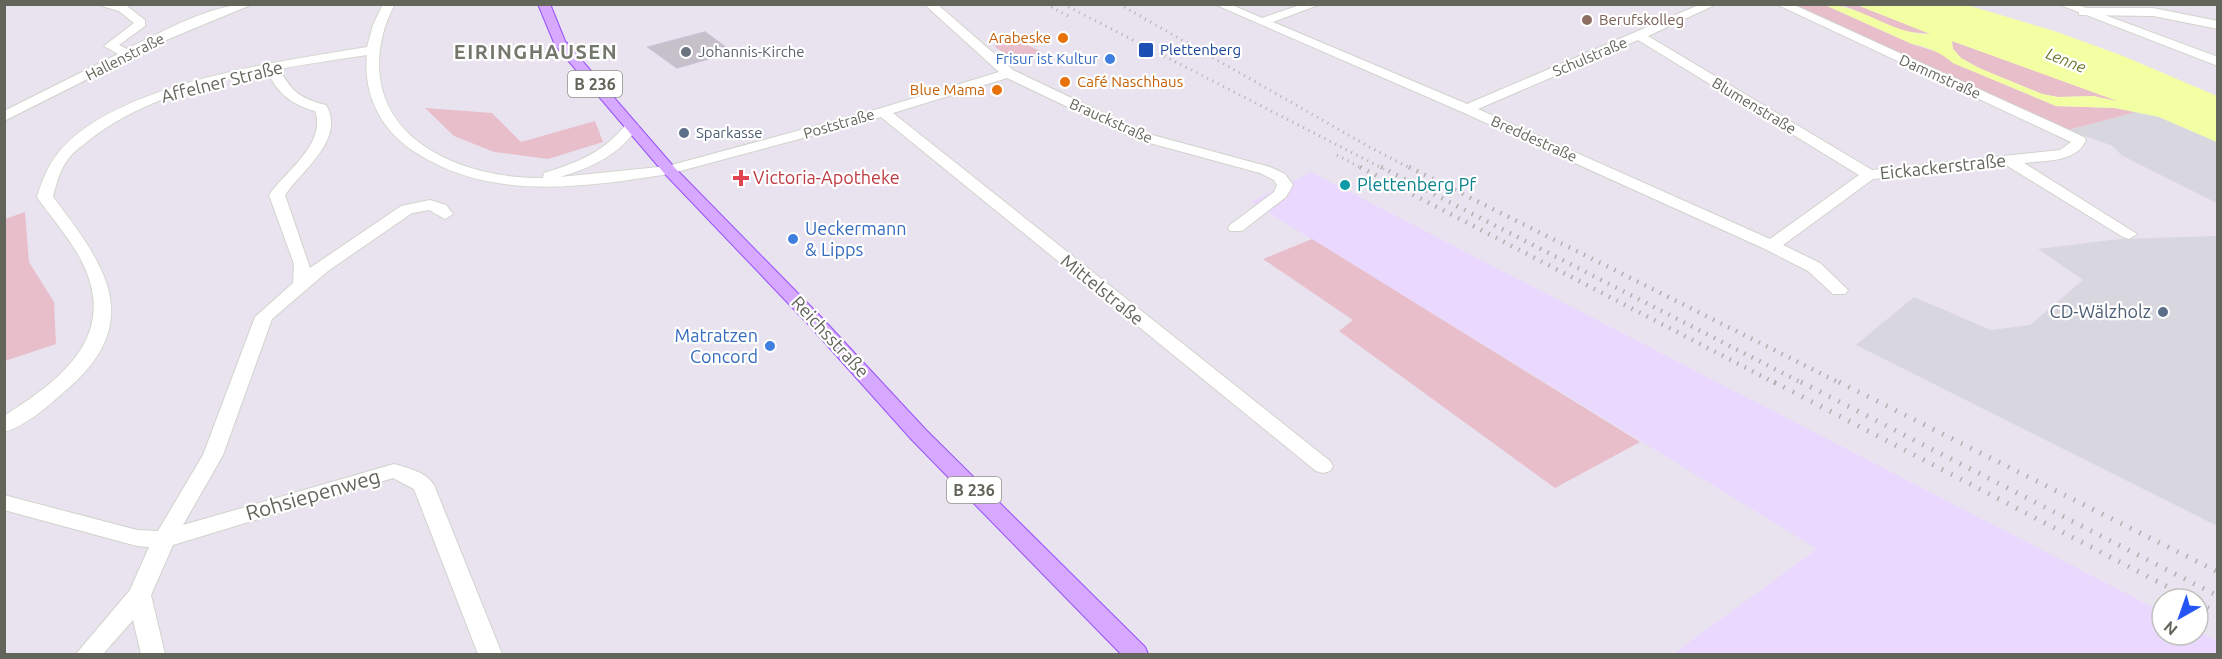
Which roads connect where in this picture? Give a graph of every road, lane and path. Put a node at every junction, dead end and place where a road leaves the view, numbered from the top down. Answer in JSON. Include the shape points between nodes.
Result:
{"nodes":[{"id":1,"x":100,"y":4,"type":"edge"},
{"id":2,"x":248,"y":4,"type":"edge"},
{"id":3,"x":389,"y":4,"type":"edge"},
{"id":4,"x":544,"y":4,"type":"edge"},
{"id":5,"x":929,"y":4,"type":"edge"},
{"id":6,"x":1219,"y":4,"type":"edge"},
{"id":7,"x":1316,"y":4,"type":"edge"},
{"id":8,"x":1712,"y":4,"type":"edge"},
{"id":9,"x":1781,"y":4,"type":"edge"},
{"id":10,"x":2062,"y":4,"type":"edge"},
{"id":11,"x":2083,"y":12,"type":"junction"},
{"id":12,"x":1262,"y":22,"type":"junction"},
{"id":13,"x":2217,"y":25,"type":"edge"},
{"id":14,"x":1639,"y":36,"type":"junction"},
{"id":15,"x":373,"y":50,"type":"junction"},
{"id":16,"x":127,"y":53,"type":"junction"},
{"id":17,"x":2217,"y":62,"type":"edge"},
{"id":18,"x":272,"y":68,"type":"junction"},
{"id":19,"x":1008,"y":73,"type":"junction"},
{"id":20,"x":1467,"y":109,"type":"junction"},
{"id":21,"x":883,"y":112,"type":"junction"},
{"id":22,"x":4,"y":117,"type":"edge"},
{"id":23,"x":632,"y":126,"type":"junction"},
{"id":24,"x":2064,"y":154,"type":"joint"},
{"id":25,"x":2009,"y":160,"type":"junction"},
{"id":26,"x":669,"y":170,"type":"junction"},
{"id":27,"x":1869,"y":175,"type":"junction"},
{"id":28,"x":533,"y":181,"type":"junction"},
{"id":29,"x":445,"y":214,"type":"dead end"},
{"id":30,"x":1236,"y":228,"type":"dead end"},
{"id":31,"x":2129,"y":234,"type":"dead end"},
{"id":32,"x":1771,"y":246,"type":"junction"},
{"id":33,"x":301,"y":284,"type":"junction"},
{"id":34,"x":1839,"y":290,"type":"dead end"},
{"id":35,"x":4,"y":426,"type":"edge"},
{"id":36,"x":1323,"y":466,"type":"dead end"},
{"id":37,"x":4,"y":502,"type":"edge"},
{"id":38,"x":164,"y":539,"type":"junction"},
{"id":39,"x":140,"y":595,"type":"junction"},
{"id":40,"x":88,"y":654,"type":"edge"},
{"id":41,"x":153,"y":654,"type":"edge"},
{"id":42,"x":490,"y":654,"type":"edge"},
{"id":43,"x":1136,"y":654,"type":"edge"}],
"edges":[{"from":1,"to":16,"type":"street","via":[[123,8],[141,23],[110,46]]},
{"from":2,"to":16,"type":"street","name":"Hallenstraße","via":[[210,16]]},
{"from":3,"to":15,"type":"street","name":"Poststraße"},
{"from":4,"to":23,"type":"main road","name":"Reichsstraße","number":"B 236","via":[[559,42]]},
{"from":5,"to":19,"type":"street","name":"Brauckstraße"},
{"from":6,"to":12,"type":"street","name":"Breddestraße"},
{"from":7,"to":12,"type":"street"},
{"from":8,"to":14,"type":"street","name":"Schulstraße"},
{"from":9,"to":24,"type":"street","name":"Dammstraße","via":[[2079,140],[2076,147]]},
{"from":10,"to":11,"type":"street"},
{"from":11,"to":13,"type":"street","via":[[2153,12]]},
{"from":11,"to":17,"type":"street"},
{"from":12,"to":20,"type":"street","name":"Breddestraße"},
{"from":14,"to":20,"type":"street","name":"Schulstraße"},
{"from":14,"to":27,"type":"street","name":"Blumenstraße"},
{"from":15,"to":18,"type":"street","name":"Affelner Straße"},
{"from":15,"to":28,"type":"street","name":"Poststraße","via":[[371,73],[381,109],[393,129],[447,166],[472,174]]},
{"from":16,"to":22,"type":"street","name":"Hallenstraße"},
{"from":18,"to":33,"type":"street","via":[[279,85],[300,103],[321,108],[325,114],[326,132],[277,195],[302,264]]},
{"from":18,"to":35,"type":"street","name":"Affelner Straße","via":[[154,99],[113,117],[68,150],[51,177],[45,197],[95,270],[105,310],[96,346],[79,369],[47,399]]},
{"from":19,"to":21,"type":"street","name":"Poststraße"},
{"from":19,"to":30,"type":"street","name":"Brauckstraße","via":[[1140,136],[1280,177],[1285,185],[1281,194]]},
{"from":20,"to":32,"type":"street","name":"Breddestraße"},
{"from":21,"to":26,"type":"street","name":"Poststraße"},
{"from":21,"to":36,"type":"street","name":"Mittelstraße"},
{"from":23,"to":26,"type":"main road","name":"Reichsstraße","number":"B 236"},
{"from":23,"to":28,"type":"street","via":[[622,140],[600,157]]},
{"from":24,"to":25,"type":"street","name":"Eickackerstraße"},
{"from":25,"to":27,"type":"street","name":"Eickackerstraße"},
{"from":25,"to":31,"type":"street"},
{"from":26,"to":28,"type":"street","name":"Poststraße","via":[[576,182]]},
{"from":26,"to":43,"type":"main road","name":"Reichsstraße","number":"B 236","via":[[919,435]]},
{"from":27,"to":32,"type":"street","name":"Eickackerstraße"},
{"from":29,"to":33,"type":"street","via":[[430,205],[407,208]]},
{"from":32,"to":34,"type":"street","name":"Breddestraße","via":[[1814,267]]},
{"from":33,"to":38,"type":"street","via":[[264,317],[213,455]]},
{"from":37,"to":38,"type":"street","via":[[137,538]]},
{"from":38,"to":39,"type":"street"},
{"from":38,"to":42,"type":"street","name":"Rohsiepenweg","via":[[394,471],[423,485]]},
{"from":39,"to":40,"type":"street"},
{"from":39,"to":41,"type":"street"}]}
